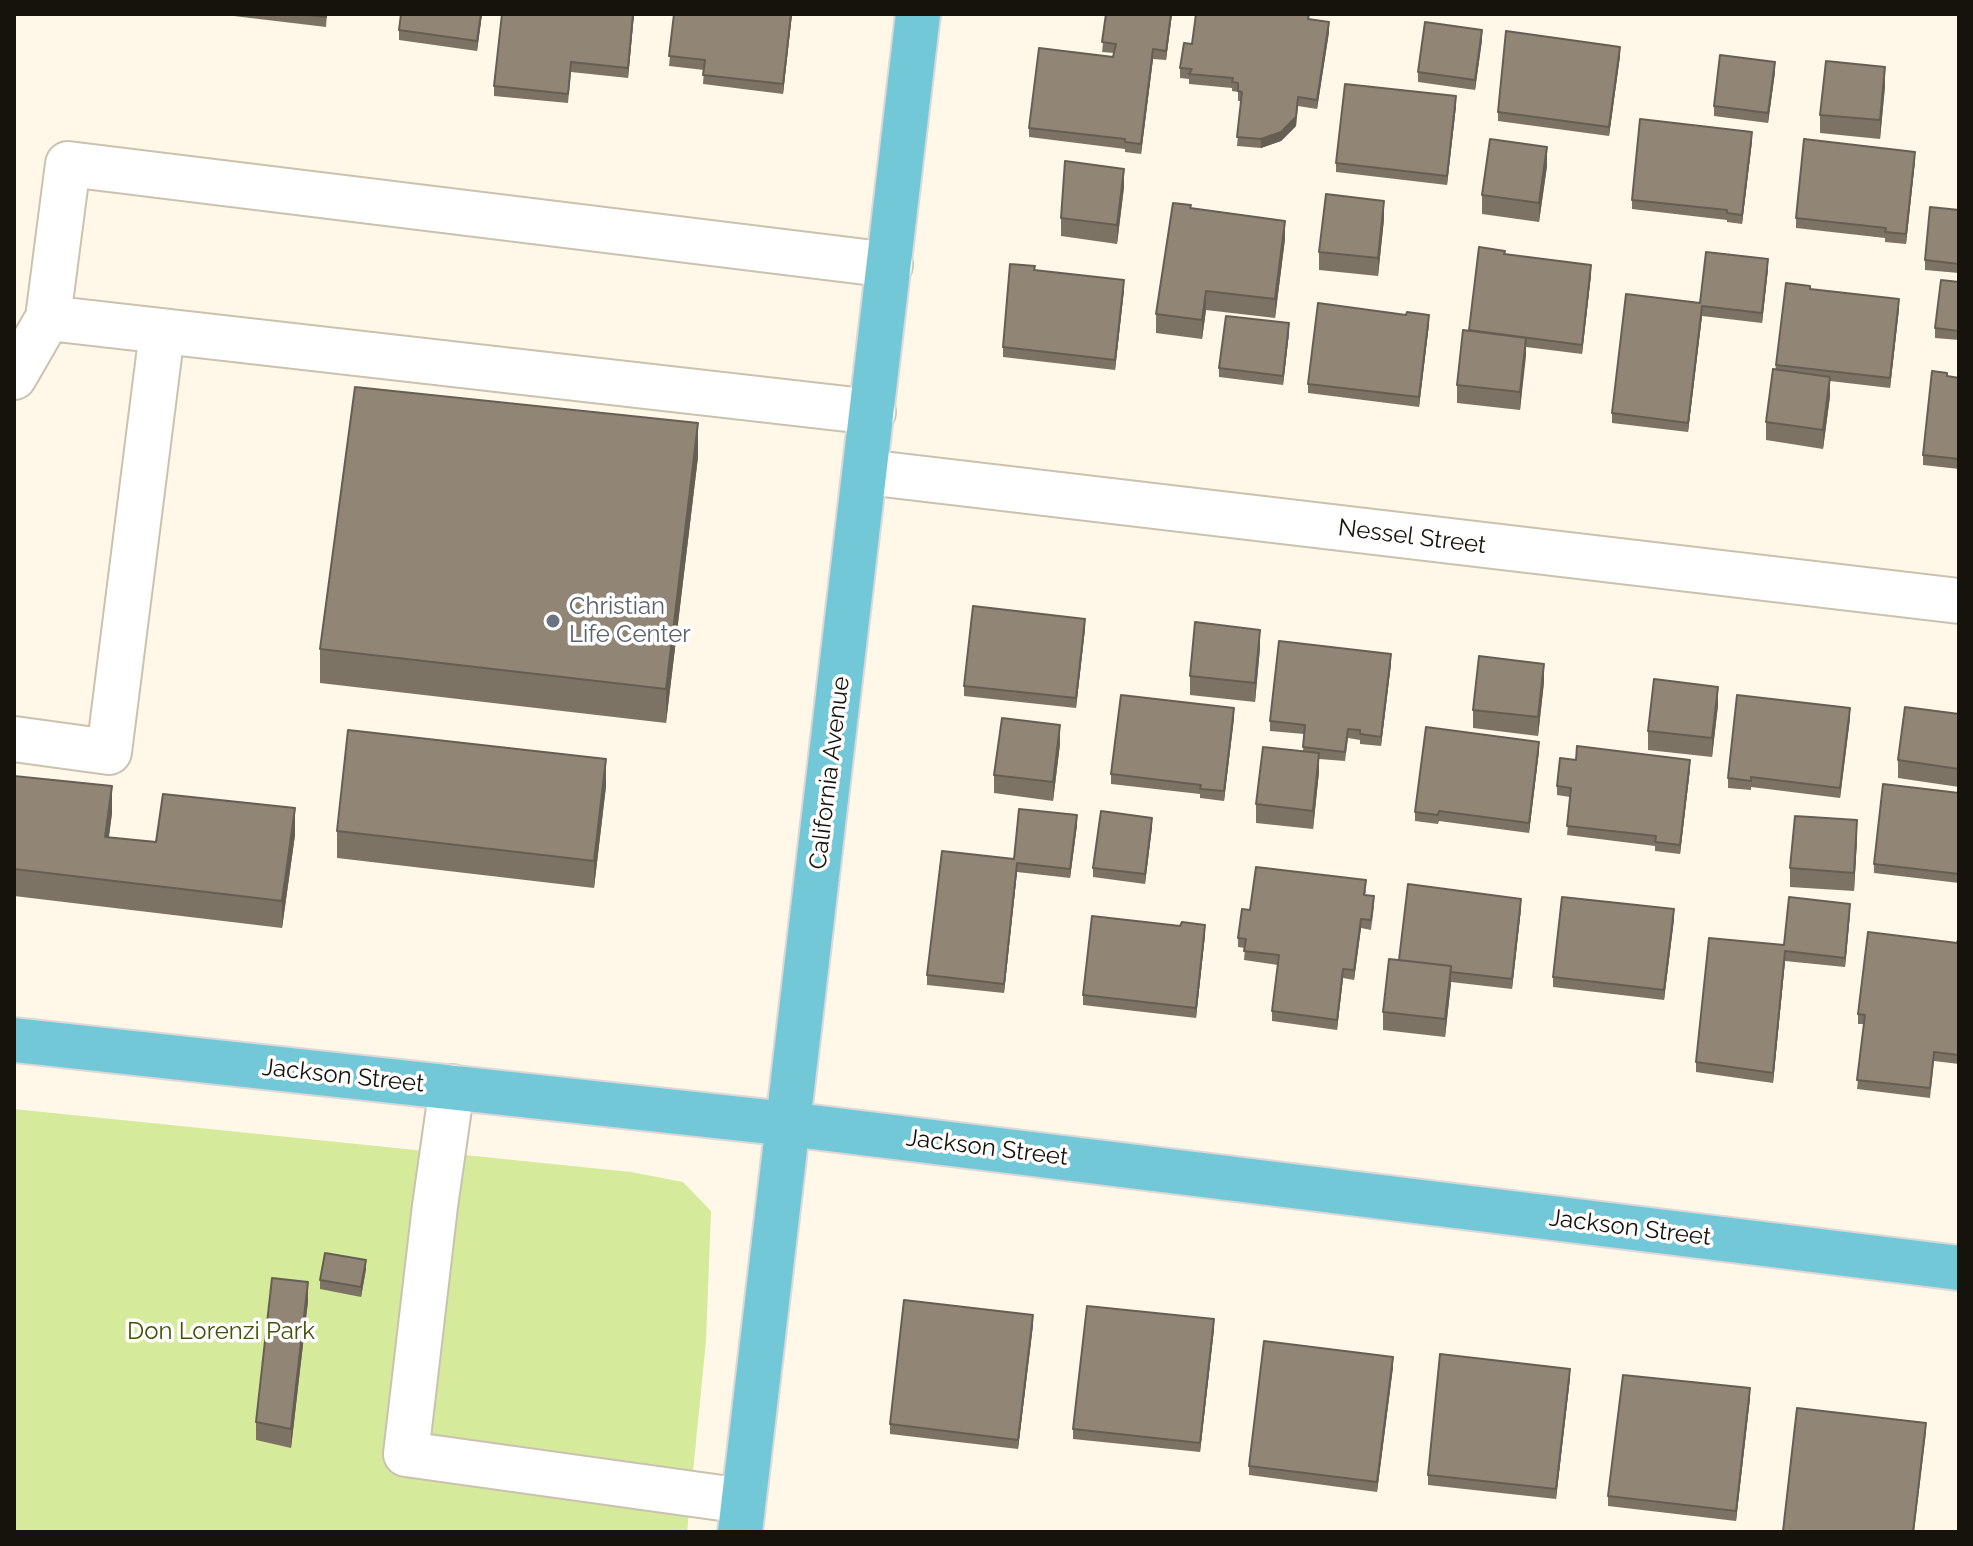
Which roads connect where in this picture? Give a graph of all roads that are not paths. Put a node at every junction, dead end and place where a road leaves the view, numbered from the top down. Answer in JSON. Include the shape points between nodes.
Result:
{"nodes":[{"id":1,"x":918,"y":14,"type":"edge"},
{"id":2,"x":890,"y":265,"type":"junction"},
{"id":3,"x":48,"y":318,"type":"junction"},
{"id":4,"x":162,"y":332,"type":"junction"},
{"id":5,"x":14,"y":377,"type":"edge"},
{"id":6,"x":873,"y":412,"type":"junction"},
{"id":7,"x":866,"y":472,"type":"junction"},
{"id":8,"x":1959,"y":601,"type":"edge"},
{"id":9,"x":14,"y":739,"type":"edge"},
{"id":10,"x":14,"y":1040,"type":"edge"},
{"id":11,"x":452,"y":1087,"type":"junction"},
{"id":12,"x":788,"y":1124,"type":"junction"},
{"id":13,"x":1959,"y":1268,"type":"edge"},
{"id":14,"x":741,"y":1517,"type":"edge"}],
"edges":[{"from":1,"to":2,"type":"main road","name":"California Avenue"},
{"from":2,"to":3,"type":"street","via":[[68,164]]},
{"from":2,"to":6,"type":"main road","name":"California Avenue"},
{"from":3,"to":4,"type":"street"},
{"from":3,"to":5,"type":"street"},
{"from":4,"to":6,"type":"street"},
{"from":4,"to":9,"type":"street","via":[[109,752]]},
{"from":6,"to":7,"type":"main road","name":"California Avenue"},
{"from":7,"to":8,"type":"street","name":"Nessel Street"},
{"from":7,"to":12,"type":"main road","name":"California Avenue"},
{"from":10,"to":11,"type":"main road","name":"Jackson Street"},
{"from":11,"to":12,"type":"main road","name":"Jackson Street"},
{"from":11,"to":14,"type":"street","via":[[406,1454]]},
{"from":12,"to":13,"type":"main road","name":"Jackson Street"},
{"from":12,"to":14,"type":"main road","name":"California Avenue"}]}
